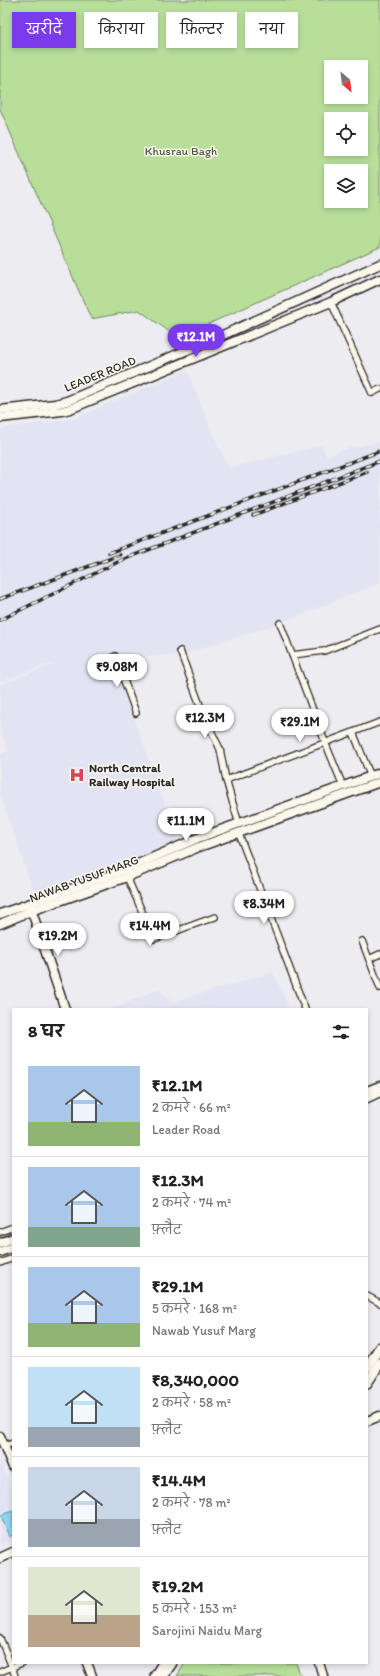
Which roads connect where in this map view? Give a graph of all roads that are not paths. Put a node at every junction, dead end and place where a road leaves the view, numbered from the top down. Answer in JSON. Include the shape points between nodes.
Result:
{"nodes":[{"id":1,"x":380,"y":264,"type":"edge"},
{"id":2,"x":380,"y":279,"type":"edge"},
{"id":3,"x":331,"y":302,"type":"junction"},
{"id":4,"x":380,"y":390,"type":"edge"},
{"id":5,"x":78,"y":396,"type":"junction"},
{"id":6,"x":81,"y":404,"type":"junction"},
{"id":7,"x":0,"y":410,"type":"edge"},
{"id":8,"x":0,"y":418,"type":"edge"},
{"id":9,"x":280,"y":623,"type":"dead end"},
{"id":10,"x":380,"y":629,"type":"edge"},
{"id":11,"x":180,"y":651,"type":"dead end"},
{"id":12,"x":292,"y":655,"type":"junction"},
{"id":13,"x":114,"y":656,"type":"dead end"},
{"id":14,"x":136,"y":713,"type":"dead end"},
{"id":15,"x":380,"y":722,"type":"edge"},
{"id":16,"x":353,"y":732,"type":"junction"},
{"id":17,"x":325,"y":742,"type":"junction"},
{"id":18,"x":380,"y":773,"type":"edge"},
{"id":19,"x":371,"y":777,"type":"junction"},
{"id":20,"x":226,"y":780,"type":"junction"},
{"id":21,"x":380,"y":782,"type":"edge"},
{"id":22,"x":343,"y":786,"type":"junction"},
{"id":23,"x":239,"y":824,"type":"junction"},
{"id":24,"x":239,"y":834,"type":"junction"},
{"id":25,"x":128,"y":877,"type":"junction"},
{"id":26,"x":30,"y":907,"type":"junction"},
{"id":27,"x":0,"y":914,"type":"edge"},
{"id":28,"x":215,"y":917,"type":"dead end"},
{"id":29,"x":0,"y":924,"type":"edge"},
{"id":30,"x":362,"y":941,"type":"dead end"},
{"id":31,"x":380,"y":954,"type":"edge"},
{"id":32,"x":369,"y":959,"type":"junction"},
{"id":33,"x":380,"y":987,"type":"edge"},
{"id":34,"x":65,"y":1008,"type":"edge"},
{"id":35,"x":305,"y":1008,"type":"edge"},
{"id":36,"x":368,"y":1091,"type":"edge"},
{"id":37,"x":379,"y":1092,"type":"edge"},
{"id":38,"x":368,"y":1098,"type":"edge"},
{"id":39,"x":12,"y":1227,"type":"edge"},
{"id":40,"x":0,"y":1232,"type":"edge"},
{"id":41,"x":12,"y":1238,"type":"edge"},
{"id":42,"x":0,"y":1243,"type":"edge"},
{"id":43,"x":12,"y":1247,"type":"edge"},
{"id":44,"x":0,"y":1252,"type":"edge"},
{"id":45,"x":12,"y":1258,"type":"edge"},
{"id":46,"x":0,"y":1263,"type":"edge"},
{"id":47,"x":368,"y":1297,"type":"edge"},
{"id":48,"x":380,"y":1303,"type":"edge"},
{"id":49,"x":380,"y":1347,"type":"edge"},
{"id":50,"x":380,"y":1363,"type":"edge"},
{"id":51,"x":368,"y":1365,"type":"edge"},
{"id":52,"x":368,"y":1381,"type":"edge"},
{"id":53,"x":380,"y":1416,"type":"edge"},
{"id":54,"x":368,"y":1421,"type":"edge"},
{"id":55,"x":0,"y":1436,"type":"edge"},
{"id":56,"x":12,"y":1443,"type":"edge"},
{"id":57,"x":4,"y":1446,"type":"junction"},
{"id":58,"x":12,"y":1465,"type":"edge"},
{"id":59,"x":12,"y":1552,"type":"edge"},
{"id":60,"x":0,"y":1558,"type":"edge"},
{"id":61,"x":0,"y":1638,"type":"edge"},
{"id":62,"x":20,"y":1664,"type":"edge"},
{"id":63,"x":87,"y":1664,"type":"edge"},
{"id":64,"x":162,"y":1664,"type":"edge"},
{"id":65,"x":171,"y":1664,"type":"edge"},
{"id":66,"x":319,"y":1664,"type":"edge"},
{"id":67,"x":12,"y":1667,"type":"junction"},
{"id":68,"x":0,"y":1672,"type":"edge"},
{"id":69,"x":16,"y":1676,"type":"edge"},
{"id":70,"x":92,"y":1676,"type":"edge"},
{"id":71,"x":155,"y":1676,"type":"edge"},
{"id":72,"x":163,"y":1676,"type":"edge"},
{"id":73,"x":323,"y":1676,"type":"edge"}],
"edges":[{"from":1,"to":5,"type":"main road","name":"LEADER ROAD","via":[[120,380]]},
{"from":2,"to":3,"type":"main road","name":"LEADER ROAD"},
{"from":3,"to":4,"type":"street","via":[[372,393]]},
{"from":3,"to":6,"type":"main road","name":"LEADER ROAD"},
{"from":5,"to":6,"type":"street"},
{"from":5,"to":7,"type":"main road","name":"LEADER ROAD","via":[[55,404]]},
{"from":6,"to":8,"type":"main road","name":"LEADER ROAD","via":[[62,411]]},
{"from":9,"to":12,"type":"street"},
{"from":10,"to":12,"type":"street","via":[[324,651]]},
{"from":11,"to":20,"type":"street","via":[[204,716],[220,749]]},
{"from":12,"to":17,"type":"street"},
{"from":13,"to":14,"type":"street"},
{"from":15,"to":16,"type":"street"},
{"from":16,"to":17,"type":"street"},
{"from":16,"to":19,"type":"street"},
{"from":17,"to":20,"type":"street"},
{"from":17,"to":22,"type":"street"},
{"from":18,"to":19,"type":"main road","name":"NAWAB YUSUF MARG"},
{"from":19,"to":22,"type":"main road","name":"NAWAB YUSUF MARG"},
{"from":20,"to":23,"type":"street"},
{"from":21,"to":24,"type":"main road","name":"NAWAB YUSUF MARG"},
{"from":22,"to":23,"type":"main road","name":"NAWAB YUSUF MARG"},
{"from":23,"to":26,"type":"main road","name":"NAWAB YUSUF MARG","via":[[198,838]]},
{"from":24,"to":25,"type":"main road","name":"NAWAB YUSUF MARG","via":[[199,847]]},
{"from":24,"to":35,"type":"street"},
{"from":25,"to":26,"type":"main road","name":"NAWAB YUSUF MARG"},
{"from":25,"to":28,"type":"street","via":[[154,939]]},
{"from":26,"to":27,"type":"main road","name":"NAWAB YUSUF MARG"},
{"from":26,"to":29,"type":"main road","name":"NAWAB YUSUF MARG"},
{"from":26,"to":34,"type":"main road"},
{"from":30,"to":32,"type":"street"},
{"from":31,"to":32,"type":"street"},
{"from":32,"to":33,"type":"street"},
{"from":36,"to":37,"type":"main road"},
{"from":37,"to":38,"type":"main road"},
{"from":39,"to":40,"type":"street"},
{"from":41,"to":42,"type":"main road"},
{"from":43,"to":44,"type":"main road"},
{"from":45,"to":46,"type":"street"},
{"from":47,"to":48,"type":"street"},
{"from":49,"to":51,"type":"main road"},
{"from":50,"to":52,"type":"main road"},
{"from":53,"to":54,"type":"main road"},
{"from":55,"to":57,"type":"main road"},
{"from":56,"to":57,"type":"street"},
{"from":57,"to":58,"type":"main road"},
{"from":59,"to":60,"type":"main road"},
{"from":61,"to":67,"type":"street"},
{"from":62,"to":67,"type":"street"},
{"from":63,"to":70,"type":"main road"},
{"from":64,"to":71,"type":"main road"},
{"from":65,"to":72,"type":"main road"},
{"from":66,"to":73,"type":"main road"},
{"from":67,"to":68,"type":"street"},
{"from":67,"to":69,"type":"street"}]}
